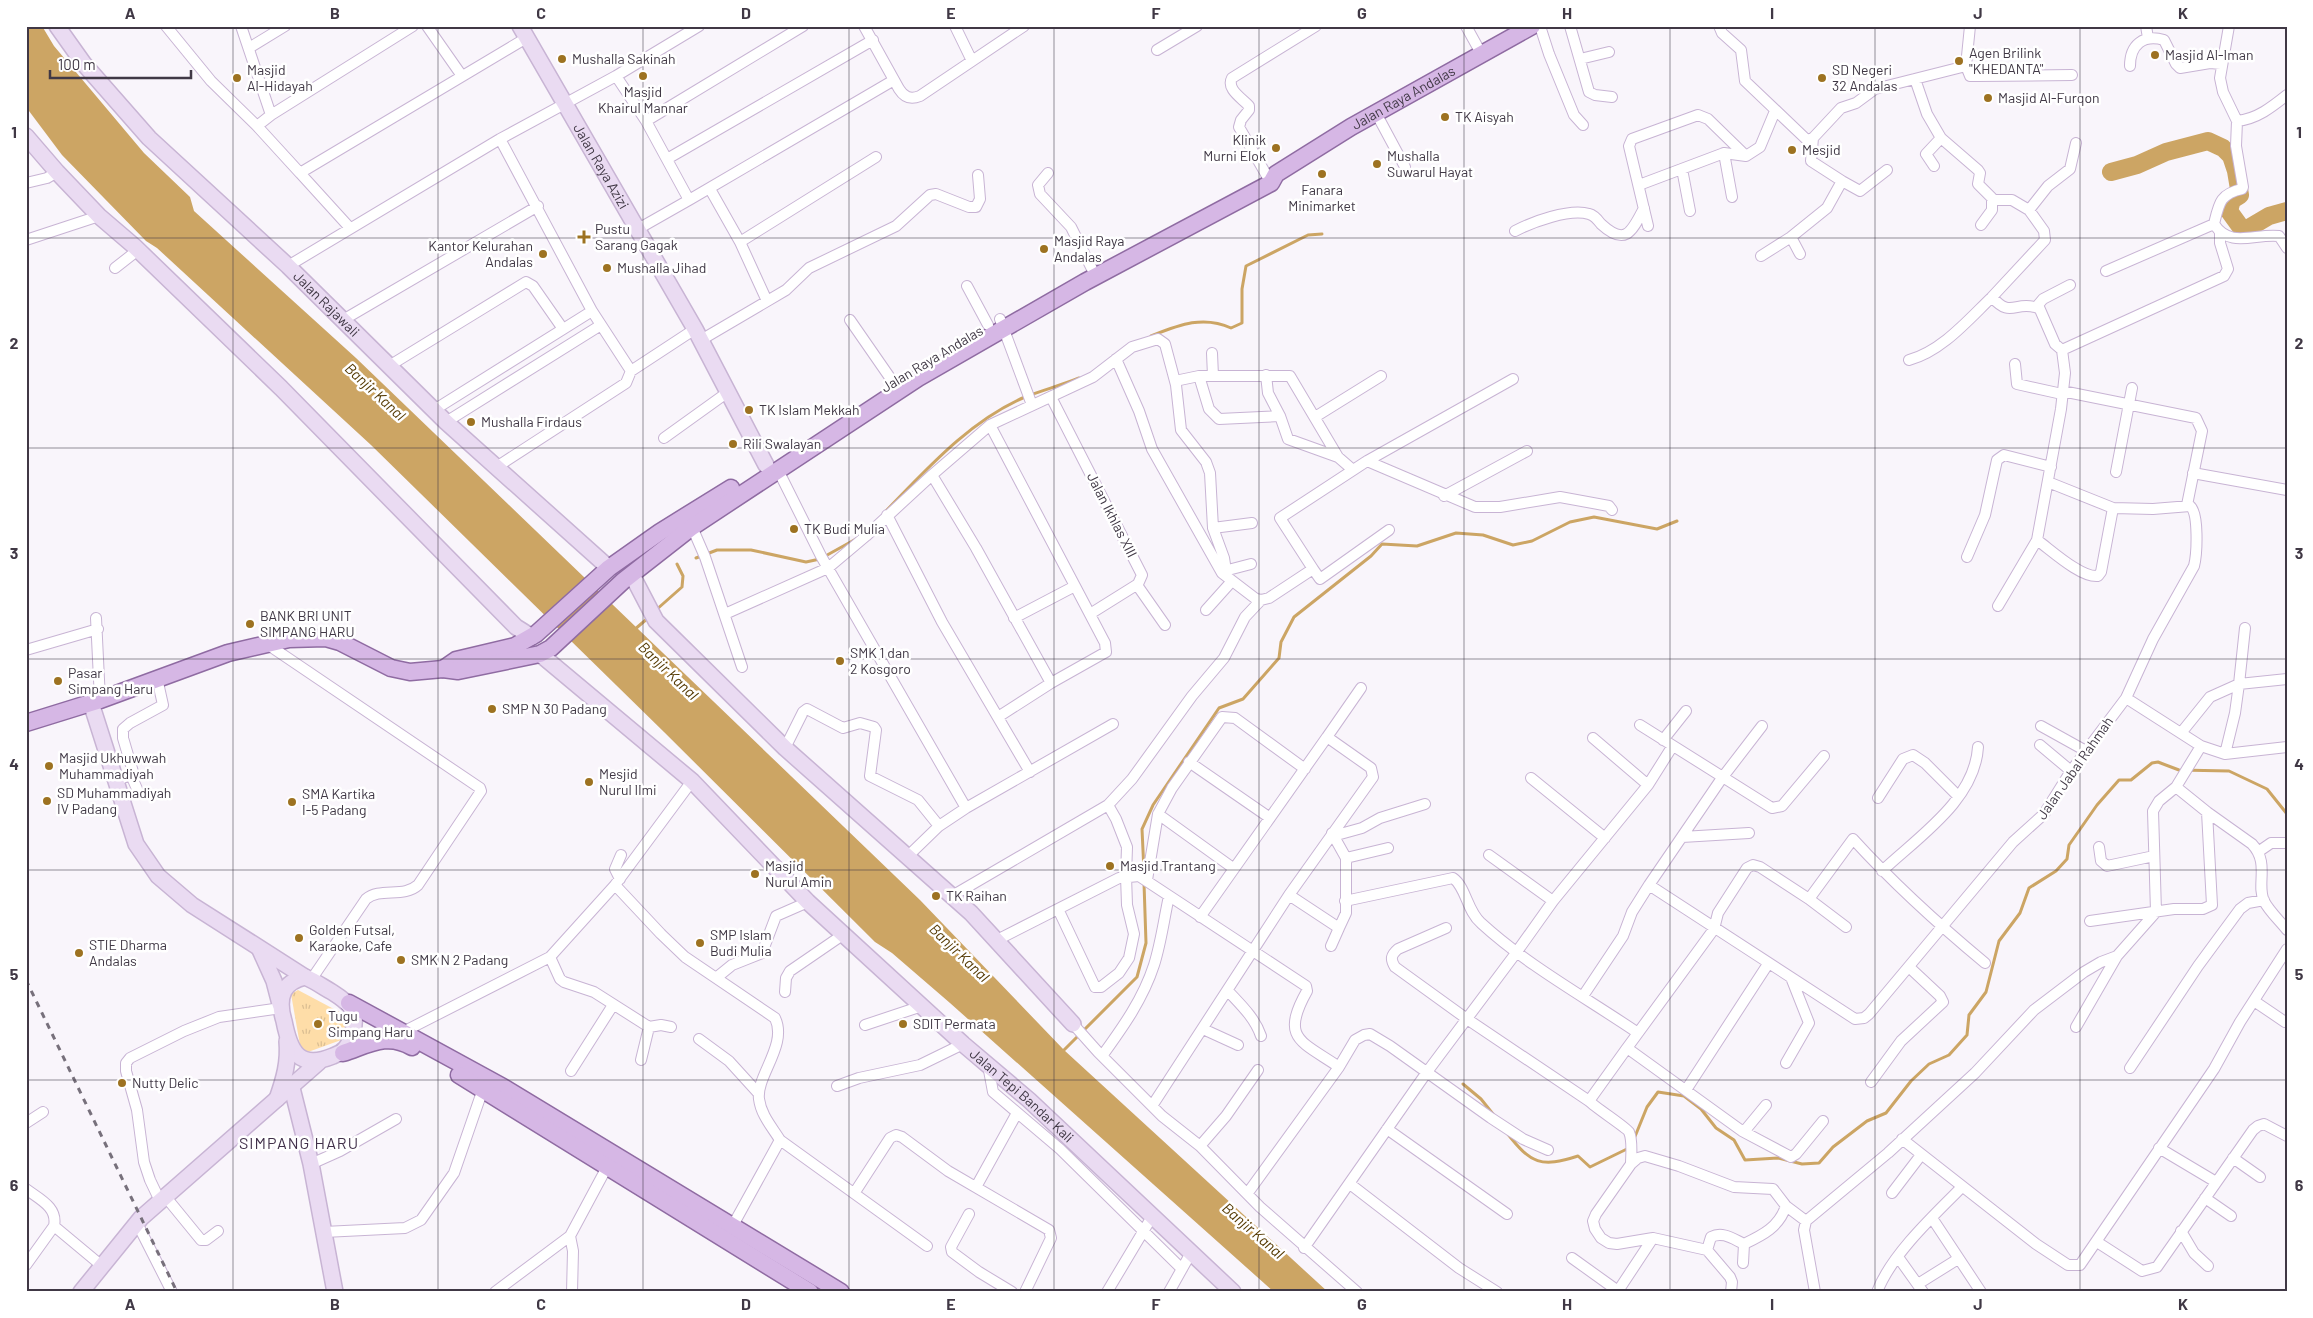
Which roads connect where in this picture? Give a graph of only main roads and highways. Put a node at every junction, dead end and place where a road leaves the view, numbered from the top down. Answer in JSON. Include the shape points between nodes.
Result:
{"nodes":[{"id":1,"x":1532,"y":26,"type":"edge"},
{"id":2,"x":1183,"y":225,"type":"junction"},
{"id":3,"x":997,"y":324,"type":"junction"},
{"id":4,"x":844,"y":421,"type":"junction"},
{"id":5,"x":689,"y":522,"type":"junction"},
{"id":6,"x":443,"y":669,"type":"junction"},
{"id":7,"x":26,"y":723,"type":"edge"},
{"id":8,"x":349,"y":1003,"type":"road end"},
{"id":9,"x":398,"y":1035,"type":"junction"},
{"id":10,"x":343,"y":1053,"type":"road end"},
{"id":11,"x":696,"y":1212,"type":"junction"},
{"id":12,"x":810,"y":1292,"type":"edge"},
{"id":13,"x":841,"y":1292,"type":"edge"}],
"edges":[{"from":1,"to":2,"type":"main road","name":"Jalan Raya Andalas"},
{"from":2,"to":3,"type":"main road","name":"Jalan Raya Andalas"},
{"from":2,"to":3,"type":"main road","name":"Jalan Raya Andalas","via":[[1092,269]]},
{"from":3,"to":4,"type":"main road","name":"Jalan Raya Andalas","via":[[942,363]]},
{"from":3,"to":4,"type":"main road","name":"Jalan Raya Andalas","via":[[893,382]]},
{"from":4,"to":5,"type":"main road","name":"Jalan Raya Andalas"},
{"from":5,"to":6,"type":"main road","name":"Jalan Raya Andalas","via":[[606,570],[534,636],[515,646],[456,660]]},
{"from":5,"to":6,"type":"main road","name":"Jalan Raya Andalas","via":[[546,651],[458,671]]},
{"from":6,"to":7,"type":"main road","via":[[401,670],[326,638],[266,643],[228,653]]},
{"from":8,"to":9,"type":"main road"},
{"from":9,"to":10,"type":"main road"},
{"from":9,"to":11,"type":"main road","via":[[503,1087]]},
{"from":9,"to":11,"type":"main road","via":[[409,1045],[607,1167]]},
{"from":11,"to":12,"type":"main road"},
{"from":11,"to":13,"type":"main road","via":[[732,1227]]}]}
